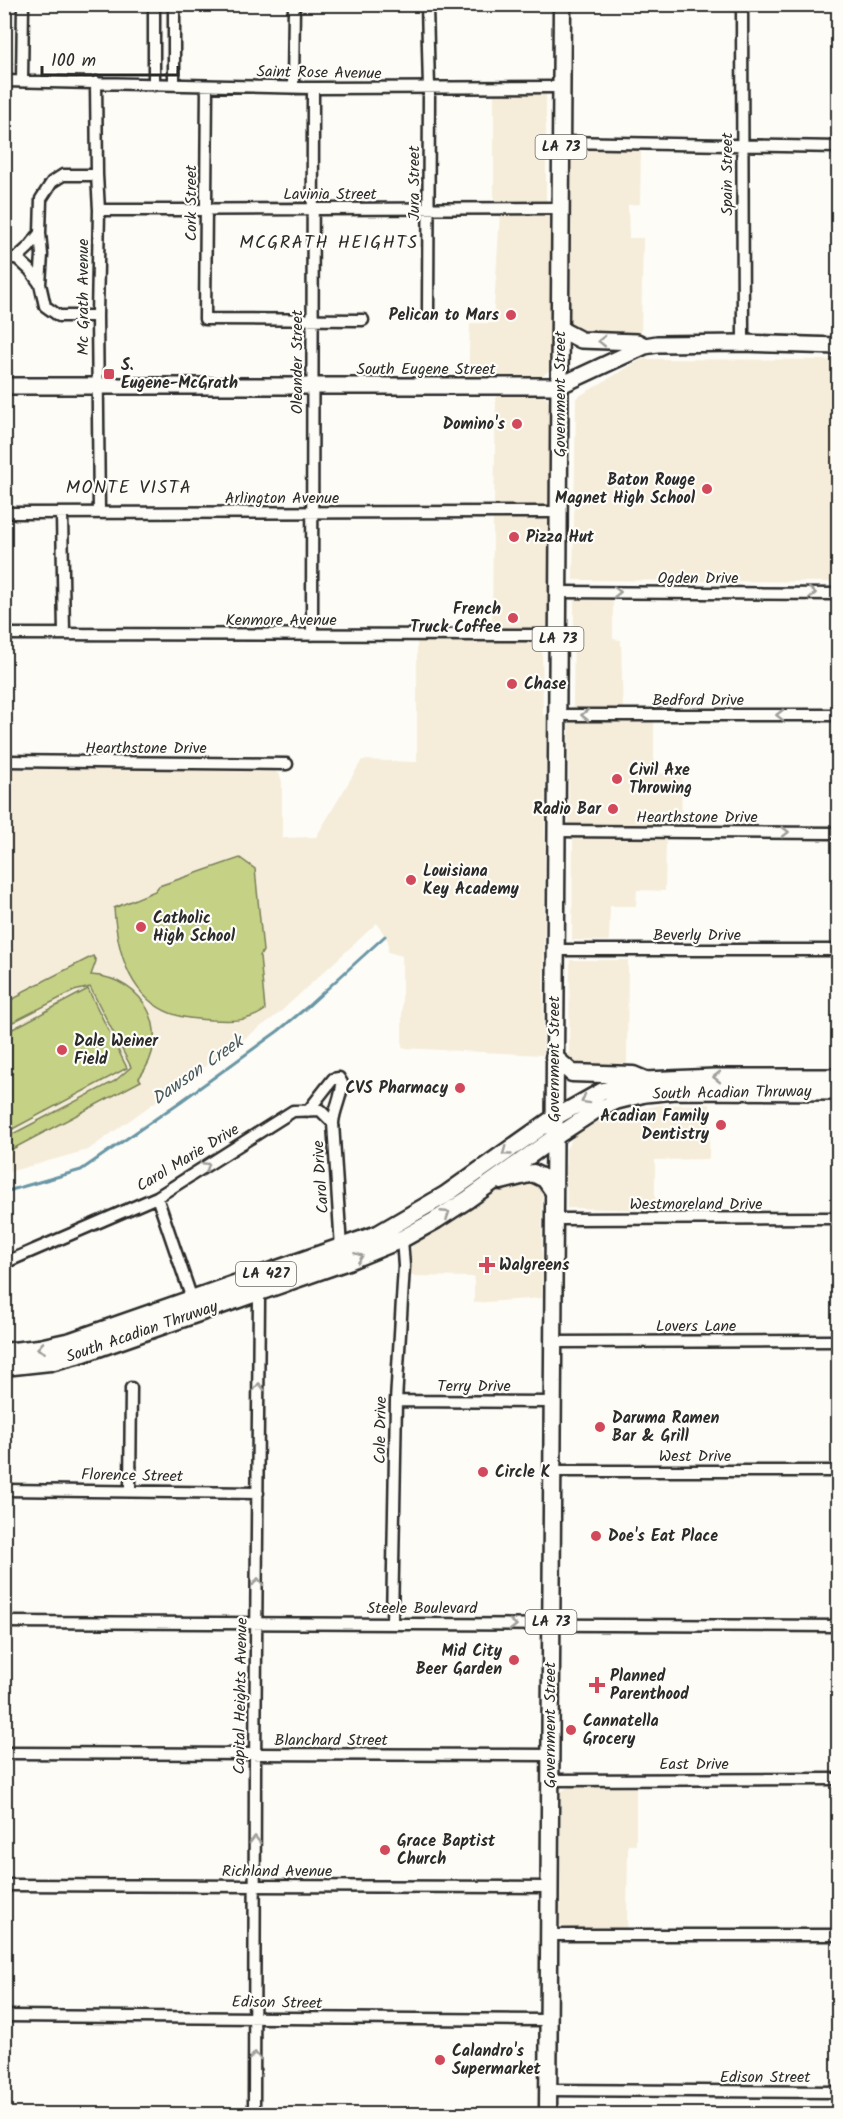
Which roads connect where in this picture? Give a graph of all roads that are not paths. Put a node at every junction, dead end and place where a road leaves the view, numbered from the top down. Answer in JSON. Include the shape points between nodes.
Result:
{"nodes":[{"id":1,"x":23,"y":4,"type":"edge"},
{"id":2,"x":154,"y":4,"type":"edge"},
{"id":3,"x":174,"y":4,"type":"edge"},
{"id":4,"x":294,"y":4,"type":"edge"},
{"id":5,"x":428,"y":4,"type":"edge"},
{"id":6,"x":562,"y":4,"type":"edge"},
{"id":7,"x":742,"y":4,"type":"edge"},
{"id":8,"x":4,"y":81,"type":"edge"},
{"id":9,"x":22,"y":81,"type":"junction"},
{"id":10,"x":96,"y":82,"type":"junction"},
{"id":11,"x":154,"y":85,"type":"junction"},
{"id":12,"x":174,"y":85,"type":"junction"},
{"id":13,"x":207,"y":86,"type":"junction"},
{"id":14,"x":562,"y":87,"type":"junction"},
{"id":15,"x":293,"y":88,"type":"junction"},
{"id":16,"x":313,"y":88,"type":"junction"},
{"id":17,"x":429,"y":89,"type":"junction"},
{"id":18,"x":561,"y":142,"type":"junction"},
{"id":19,"x":742,"y":145,"type":"junction"},
{"id":20,"x":838,"y":147,"type":"edge"},
{"id":21,"x":97,"y":175,"type":"junction"},
{"id":22,"x":206,"y":208,"type":"junction"},
{"id":23,"x":561,"y":208,"type":"junction"},
{"id":24,"x":313,"y":209,"type":"junction"},
{"id":25,"x":99,"y":210,"type":"junction"},
{"id":26,"x":429,"y":210,"type":"junction"},
{"id":27,"x":40,"y":233,"type":"junction"},
{"id":28,"x":4,"y":258,"type":"edge"},
{"id":29,"x":17,"y":258,"type":"junction"},
{"id":30,"x":40,"y":284,"type":"junction"},
{"id":31,"x":428,"y":314,"type":"dead end"},
{"id":32,"x":97,"y":316,"type":"junction"},
{"id":33,"x":311,"y":320,"type":"junction"},
{"id":34,"x":363,"y":320,"type":"dead end"},
{"id":35,"x":560,"y":329,"type":"junction"},
{"id":36,"x":743,"y":343,"type":"junction"},
{"id":37,"x":645,"y":346,"type":"junction"},
{"id":38,"x":838,"y":346,"type":"edge"},
{"id":39,"x":4,"y":386,"type":"edge"},
{"id":40,"x":98,"y":386,"type":"junction"},
{"id":41,"x":312,"y":386,"type":"junction"},
{"id":42,"x":559,"y":386,"type":"junction"},
{"id":43,"x":4,"y":513,"type":"edge"},
{"id":44,"x":99,"y":513,"type":"junction"},
{"id":45,"x":312,"y":513,"type":"junction"},
{"id":46,"x":559,"y":513,"type":"junction"},
{"id":47,"x":62,"y":514,"type":"junction"},
{"id":48,"x":558,"y":592,"type":"junction"},
{"id":49,"x":838,"y":594,"type":"edge"},
{"id":50,"x":4,"y":634,"type":"edge"},
{"id":51,"x":64,"y":634,"type":"junction"},
{"id":52,"x":312,"y":635,"type":"junction"},
{"id":53,"x":558,"y":635,"type":"junction"},
{"id":54,"x":557,"y":715,"type":"junction"},
{"id":55,"x":838,"y":715,"type":"edge"},
{"id":56,"x":4,"y":761,"type":"edge"},
{"id":57,"x":287,"y":764,"type":"dead end"},
{"id":58,"x":556,"y":831,"type":"junction"},
{"id":59,"x":838,"y":833,"type":"edge"},
{"id":60,"x":555,"y":950,"type":"junction"},
{"id":61,"x":838,"y":950,"type":"edge"},
{"id":62,"x":554,"y":1057,"type":"junction"},
{"id":63,"x":838,"y":1077,"type":"edge"},
{"id":64,"x":645,"y":1080,"type":"junction"},
{"id":65,"x":838,"y":1092,"type":"edge"},
{"id":66,"x":320,"y":1110,"type":"joint"},
{"id":67,"x":308,"y":1111,"type":"junction"},
{"id":68,"x":554,"y":1118,"type":"junction"},
{"id":69,"x":333,"y":1123,"type":"junction"},
{"id":70,"x":554,"y":1138,"type":"junction"},
{"id":71,"x":489,"y":1184,"type":"junction"},
{"id":72,"x":554,"y":1192,"type":"junction"},
{"id":73,"x":157,"y":1197,"type":"junction"},
{"id":74,"x":838,"y":1218,"type":"edge"},
{"id":75,"x":554,"y":1220,"type":"junction"},
{"id":76,"x":402,"y":1239,"type":"junction"},
{"id":77,"x":340,"y":1248,"type":"junction"},
{"id":78,"x":4,"y":1263,"type":"edge"},
{"id":79,"x":252,"y":1287,"type":"junction"},
{"id":80,"x":195,"y":1307,"type":"junction"},
{"id":81,"x":838,"y":1341,"type":"edge"},
{"id":82,"x":553,"y":1342,"type":"junction"},
{"id":83,"x":4,"y":1352,"type":"edge"},
{"id":84,"x":4,"y":1367,"type":"edge"},
{"id":85,"x":131,"y":1388,"type":"dead end"},
{"id":86,"x":396,"y":1401,"type":"junction"},
{"id":87,"x":552,"y":1402,"type":"junction"},
{"id":88,"x":552,"y":1471,"type":"junction"},
{"id":89,"x":838,"y":1471,"type":"edge"},
{"id":90,"x":4,"y":1490,"type":"edge"},
{"id":91,"x":130,"y":1490,"type":"junction"},
{"id":92,"x":258,"y":1493,"type":"junction"},
{"id":93,"x":4,"y":1622,"type":"edge"},
{"id":94,"x":392,"y":1623,"type":"junction"},
{"id":95,"x":258,"y":1624,"type":"junction"},
{"id":96,"x":550,"y":1625,"type":"junction"},
{"id":97,"x":838,"y":1626,"type":"edge"},
{"id":98,"x":4,"y":1753,"type":"edge"},
{"id":99,"x":255,"y":1755,"type":"junction"},
{"id":100,"x":550,"y":1755,"type":"junction"},
{"id":101,"x":838,"y":1779,"type":"edge"},
{"id":102,"x":550,"y":1780,"type":"junction"},
{"id":103,"x":4,"y":1885,"type":"edge"},
{"id":104,"x":255,"y":1886,"type":"junction"},
{"id":105,"x":549,"y":1887,"type":"junction"},
{"id":106,"x":549,"y":1935,"type":"junction"},
{"id":107,"x":838,"y":1935,"type":"edge"},
{"id":108,"x":4,"y":2016,"type":"edge"},
{"id":109,"x":255,"y":2017,"type":"junction"},
{"id":110,"x":548,"y":2020,"type":"junction"},
{"id":111,"x":548,"y":2090,"type":"junction"},
{"id":112,"x":838,"y":2092,"type":"edge"},
{"id":113,"x":254,"y":2115,"type":"edge"},
{"id":114,"x":548,"y":2115,"type":"edge"}],
"edges":[{"from":1,"to":9,"type":"street"},
{"from":2,"to":11,"type":"street"},
{"from":3,"to":12,"type":"street"},
{"from":4,"to":15,"type":"street"},
{"from":5,"to":17,"type":"street","name":"Jura Street"},
{"from":6,"to":14,"type":"main road","name":"Government Street","number":"LA 73"},
{"from":7,"to":19,"type":"street","name":"Spain Street"},
{"from":8,"to":9,"type":"street","name":"Saint Rose Avenue"},
{"from":9,"to":10,"type":"street","name":"Saint Rose Avenue"},
{"from":10,"to":11,"type":"street","name":"Saint Rose Avenue"},
{"from":10,"to":21,"type":"street","name":"Mc Grath Avenue"},
{"from":11,"to":12,"type":"street","name":"Saint Rose Avenue"},
{"from":12,"to":13,"type":"street","name":"Saint Rose Avenue"},
{"from":13,"to":15,"type":"street","name":"Saint Rose Avenue"},
{"from":13,"to":22,"type":"street","name":"Cork Street"},
{"from":14,"to":17,"type":"street","name":"Saint Rose Avenue"},
{"from":14,"to":18,"type":"main road","name":"Government Street","number":"LA 73"},
{"from":15,"to":16,"type":"street","name":"Saint Rose Avenue"},
{"from":16,"to":17,"type":"street","name":"Saint Rose Avenue"},
{"from":16,"to":24,"type":"street","name":"Oleander Street"},
{"from":17,"to":26,"type":"street","name":"Jura Street"},
{"from":18,"to":19,"type":"street"},
{"from":18,"to":23,"type":"main road","name":"Government Street","number":"LA 73"},
{"from":19,"to":20,"type":"street"},
{"from":19,"to":36,"type":"street","name":"Spain Street"},
{"from":21,"to":25,"type":"street","name":"Mc Grath Avenue"},
{"from":21,"to":27,"type":"street","via":[[63,175],[52,182],[40,199]]},
{"from":22,"to":24,"type":"street","name":"Lavinia Street"},
{"from":22,"to":25,"type":"street","name":"Lavinia Street"},
{"from":22,"to":33,"type":"street","name":"Cork Street","via":[[205,319]]},
{"from":23,"to":26,"type":"street","name":"Lavinia Street"},
{"from":23,"to":35,"type":"main road","name":"Government Street","number":"LA 73"},
{"from":24,"to":26,"type":"street","name":"Lavinia Street"},
{"from":24,"to":33,"type":"street","name":"Oleander Street"},
{"from":25,"to":32,"type":"street","name":"Mc Grath Avenue"},
{"from":26,"to":31,"type":"street","name":"Jura Street"},
{"from":27,"to":29,"type":"street"},
{"from":27,"to":30,"type":"street"},
{"from":28,"to":29,"type":"street"},
{"from":29,"to":30,"type":"street"},
{"from":30,"to":32,"type":"street","via":[[45,306],[59,316]]},
{"from":32,"to":40,"type":"street","name":"Mc Grath Avenue"},
{"from":33,"to":34,"type":"street"},
{"from":33,"to":41,"type":"street","name":"Oleander Street"},
{"from":37,"to":35,"type":"street","one_way":true,"via":[[637,342],[582,340]]},
{"from":35,"to":42,"type":"main road","name":"Government Street","number":"LA 73"},
{"from":36,"to":37,"type":"street","name":"South Eugene Street"},
{"from":36,"to":38,"type":"street","name":"South Eugene Street"},
{"from":37,"to":42,"type":"street","name":"South Eugene Street"},
{"from":39,"to":40,"type":"street","name":"South Eugene Street"},
{"from":40,"to":41,"type":"street","name":"South Eugene Street"},
{"from":40,"to":44,"type":"street","name":"Mc Grath Avenue"},
{"from":41,"to":42,"type":"street","name":"South Eugene Street"},
{"from":41,"to":45,"type":"street","name":"Oleander Street"},
{"from":42,"to":46,"type":"main road","name":"Government Street","number":"LA 73"},
{"from":43,"to":47,"type":"street","name":"Arlington Avenue"},
{"from":44,"to":45,"type":"street","name":"Arlington Avenue"},
{"from":44,"to":47,"type":"street","name":"Arlington Avenue"},
{"from":45,"to":46,"type":"street","name":"Arlington Avenue"},
{"from":45,"to":52,"type":"street","name":"Oleander Street"},
{"from":46,"to":48,"type":"main road","name":"Government Street","number":"LA 73"},
{"from":47,"to":51,"type":"street"},
{"from":48,"to":49,"type":"street","name":"Ogden Drive","one_way":true},
{"from":48,"to":53,"type":"main road","name":"Government Street","number":"LA 73"},
{"from":50,"to":51,"type":"street","name":"Kenmore Avenue"},
{"from":51,"to":52,"type":"street","name":"Kenmore Avenue"},
{"from":52,"to":53,"type":"street","name":"Kenmore Avenue"},
{"from":53,"to":54,"type":"main road","name":"Government Street","number":"LA 73"},
{"from":55,"to":54,"type":"street","name":"Bedford Drive","one_way":true},
{"from":54,"to":58,"type":"main road","name":"Government Street","number":"LA 73"},
{"from":56,"to":57,"type":"street","name":"Hearthstone Drive"},
{"from":58,"to":59,"type":"street","name":"Hearthstone Drive","one_way":true},
{"from":58,"to":60,"type":"main road","name":"Government Street","number":"LA 73"},
{"from":60,"to":61,"type":"street","name":"Beverly Drive"},
{"from":60,"to":62,"type":"main road","name":"Government Street","number":"LA 73"},
{"from":62,"to":64,"type":"main road","via":[[572,1073],[633,1075]]},
{"from":62,"to":68,"type":"main road","name":"Government Street","number":"LA 73"},
{"from":63,"to":64,"type":"street","name":"South Acadian Thruway","number":"LA 427","one_way":true},
{"from":64,"to":68,"type":"street","name":"South Acadian Thruway","number":"LA 427","one_way":true,"via":[[602,1091]]},
{"from":65,"to":70,"type":"street","name":"South Acadian Thruway","via":[[645,1094],[607,1105]]},
{"from":66,"to":67,"type":"street","name":"Carol Marie Drive"},
{"from":66,"to":69,"type":"street","name":"Carol Drive"},
{"from":67,"to":69,"type":"street","via":[[327,1084],[339,1078],[342,1090]]},
{"from":73,"to":67,"type":"street","name":"Carol Marie Drive","one_way":true,"via":[[293,1112]]},
{"from":68,"to":70,"type":"main road","name":"Government Street","number":"LA 73"},
{"from":68,"to":77,"type":"main road","name":"South Acadian Thruway","number":"LA 427","one_way":true,"via":[[427,1207],[378,1234]]},
{"from":69,"to":77,"type":"street","name":"Carol Drive"},
{"from":70,"to":71,"type":"main road","name":"South Acadian Thruway","number":"LA 427"},
{"from":70,"to":72,"type":"main road","name":"Government Street","number":"LA 73"},
{"from":71,"to":72,"type":"main road","via":[[533,1173],[543,1178]]},
{"from":76,"to":71,"type":"main road","name":"South Acadian Thruway","number":"LA 427","one_way":true},
{"from":72,"to":75,"type":"main road","name":"Government Street","number":"LA 73"},
{"from":73,"to":78,"type":"street","name":"Carol Marie Drive"},
{"from":73,"to":80,"type":"street"},
{"from":74,"to":75,"type":"street","name":"Westmoreland Drive"},
{"from":75,"to":82,"type":"main road","name":"Government Street","number":"LA 73"},
{"from":79,"to":76,"type":"main road","name":"South Acadian Thruway","number":"LA 427","one_way":true,"via":[[356,1258]]},
{"from":76,"to":86,"type":"street","name":"Cole Drive"},
{"from":77,"to":79,"type":"main road","name":"South Acadian Thruway","number":"LA 427"},
{"from":79,"to":80,"type":"main road","name":"South Acadian Thruway","number":"LA 427"},
{"from":92,"to":79,"type":"street","name":"Capital Heights Avenue","one_way":true,"via":[[259,1298]]},
{"from":80,"to":83,"type":"main road","name":"South Acadian Thruway","number":"LA 427","one_way":true,"via":[[71,1341]]},
{"from":80,"to":84,"type":"main road","name":"South Acadian Thruway","number":"LA 427","via":[[71,1357]]},
{"from":81,"to":82,"type":"street","name":"Lovers Lane"},
{"from":82,"to":87,"type":"main road","name":"Government Street","number":"LA 73"},
{"from":85,"to":91,"type":"street"},
{"from":86,"to":87,"type":"street","name":"Terry Drive"},
{"from":86,"to":94,"type":"street","name":"Cole Drive"},
{"from":87,"to":88,"type":"main road","name":"Government Street","number":"LA 73"},
{"from":88,"to":89,"type":"street","name":"West Drive"},
{"from":88,"to":96,"type":"main road","name":"Government Street","number":"LA 73"},
{"from":90,"to":91,"type":"street","name":"Florence Street"},
{"from":91,"to":92,"type":"street","name":"Florence Street"},
{"from":95,"to":92,"type":"street","name":"Capital Heights Avenue","one_way":true},
{"from":93,"to":95,"type":"street","name":"Steele Boulevard"},
{"from":94,"to":95,"type":"street","name":"Steele Boulevard"},
{"from":94,"to":96,"type":"street","name":"Steele Boulevard","one_way":true},
{"from":95,"to":99,"type":"street","name":"Capital Heights Avenue"},
{"from":96,"to":97,"type":"street","name":"Steele Boulevard"},
{"from":96,"to":100,"type":"main road","name":"Government Street","number":"LA 73"},
{"from":98,"to":99,"type":"street","name":"Blanchard Street"},
{"from":99,"to":100,"type":"street","name":"Blanchard Street"},
{"from":104,"to":99,"type":"street","name":"Capital Heights Avenue","one_way":true},
{"from":100,"to":102,"type":"main road","name":"Government Street","number":"LA 73"},
{"from":101,"to":102,"type":"street","name":"East Drive"},
{"from":102,"to":105,"type":"main road","name":"Government Street","number":"LA 73"},
{"from":103,"to":104,"type":"street","name":"Richland Avenue"},
{"from":104,"to":105,"type":"street","name":"Richland Avenue"},
{"from":104,"to":109,"type":"street","name":"Capital Heights Avenue"},
{"from":105,"to":106,"type":"main road","name":"Government Street","number":"LA 73"},
{"from":106,"to":107,"type":"street"},
{"from":106,"to":110,"type":"main road","name":"Government Street","number":"LA 73"},
{"from":108,"to":109,"type":"street","name":"Edison Street"},
{"from":109,"to":110,"type":"street","name":"Edison Street"},
{"from":113,"to":109,"type":"street","name":"Capital Heights Avenue","one_way":true},
{"from":110,"to":111,"type":"main road","name":"Government Street","number":"LA 73"},
{"from":111,"to":112,"type":"street","name":"Edison Street"},
{"from":111,"to":114,"type":"main road","name":"Government Street","number":"LA 73"}]}
